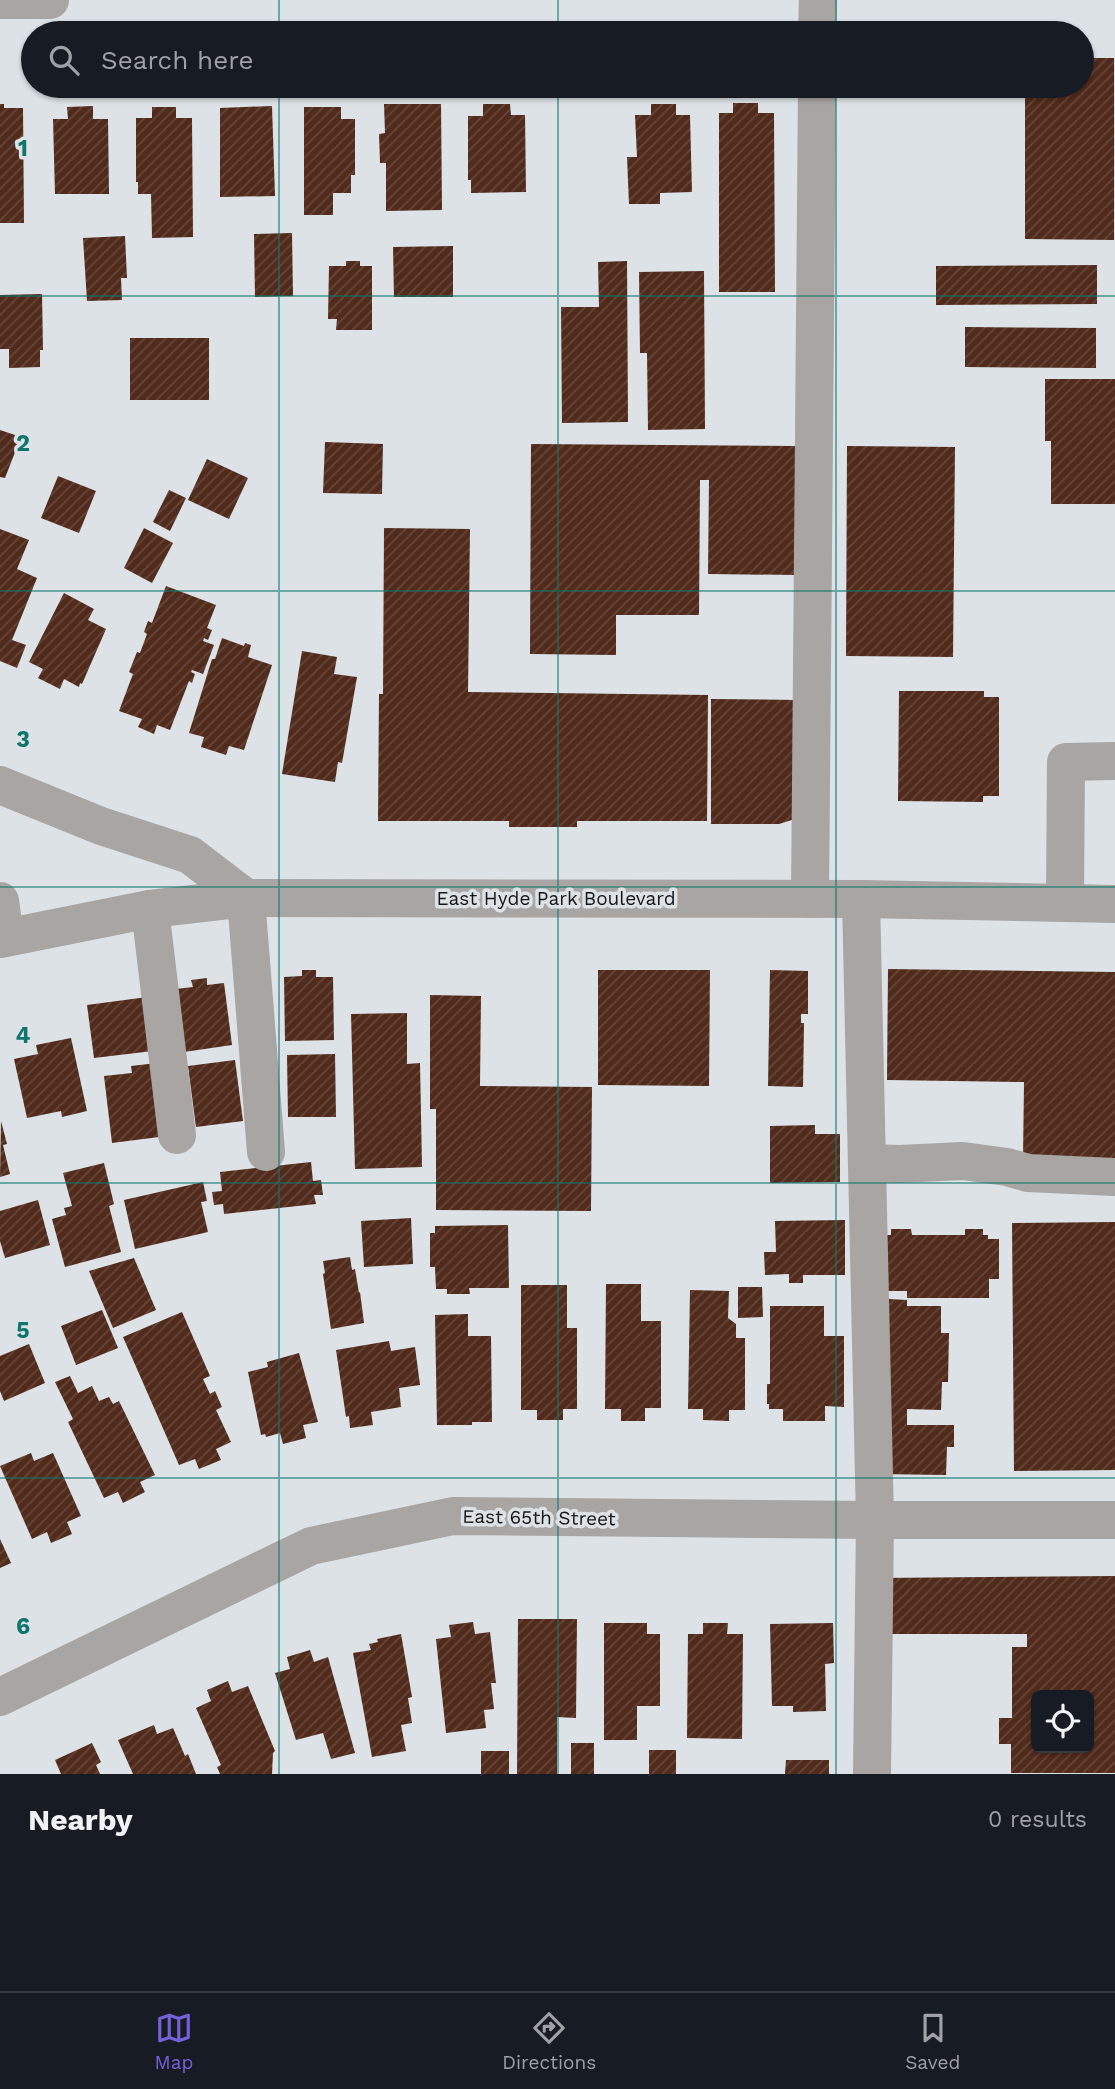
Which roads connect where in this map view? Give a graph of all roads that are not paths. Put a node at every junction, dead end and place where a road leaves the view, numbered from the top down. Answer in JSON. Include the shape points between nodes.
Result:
{"nodes":[{"id":1,"x":0,"y":0,"type":"edge"},
{"id":2,"x":50,"y":0,"type":"edge"},
{"id":3,"x":818,"y":0,"type":"edge"},
{"id":4,"x":817,"y":21,"type":"edge"},
{"id":5,"x":817,"y":98,"type":"edge"},
{"id":6,"x":1115,"y":761,"type":"edge"},
{"id":7,"x":0,"y":785,"type":"edge"},
{"id":8,"x":246,"y":898,"type":"junction"},
{"id":9,"x":810,"y":899,"type":"junction"},
{"id":10,"x":861,"y":899,"type":"junction"},
{"id":11,"x":1065,"y":902,"type":"junction"},
{"id":12,"x":1115,"y":904,"type":"edge"},
{"id":13,"x":150,"y":909,"type":"junction"},
{"id":14,"x":2,"y":926,"type":"edge"},
{"id":15,"x":177,"y":1135,"type":"dead end"},
{"id":16,"x":267,"y":1152,"type":"dead end"},
{"id":17,"x":867,"y":1163,"type":"junction"},
{"id":18,"x":1115,"y":1177,"type":"edge"},
{"id":19,"x":875,"y":1520,"type":"junction"},
{"id":20,"x":1115,"y":1520,"type":"edge"},
{"id":21,"x":0,"y":1697,"type":"edge"},
{"id":22,"x":872,"y":1774,"type":"edge"}],
"edges":[{"from":1,"to":2,"type":"street"},
{"from":3,"to":4,"type":"street"},
{"from":5,"to":9,"type":"street"},
{"from":6,"to":11,"type":"street","via":[[1066,762]]},
{"from":7,"to":8,"type":"street","via":[[101,826],[190,855]]},
{"from":8,"to":9,"type":"street","name":"East Hyde Park Boulevard"},
{"from":8,"to":13,"type":"street","name":"East Hyde Park Boulevard"},
{"from":8,"to":16,"type":"street"},
{"from":9,"to":10,"type":"street","name":"East Hyde Park Boulevard"},
{"from":10,"to":11,"type":"street","name":"East Hyde Park Boulevard"},
{"from":10,"to":17,"type":"street"},
{"from":11,"to":12,"type":"street","name":"East Hyde Park Boulevard"},
{"from":13,"to":14,"type":"street","name":"East Hyde Park Boulevard"},
{"from":13,"to":15,"type":"street"},
{"from":17,"to":18,"type":"street","via":[[963,1161],[1028,1173]]},
{"from":17,"to":19,"type":"street"},
{"from":19,"to":20,"type":"street","name":"East 65th Street"},
{"from":19,"to":21,"type":"street","name":"East 65th Street","via":[[453,1516],[311,1546]]},
{"from":19,"to":22,"type":"street"}]}
